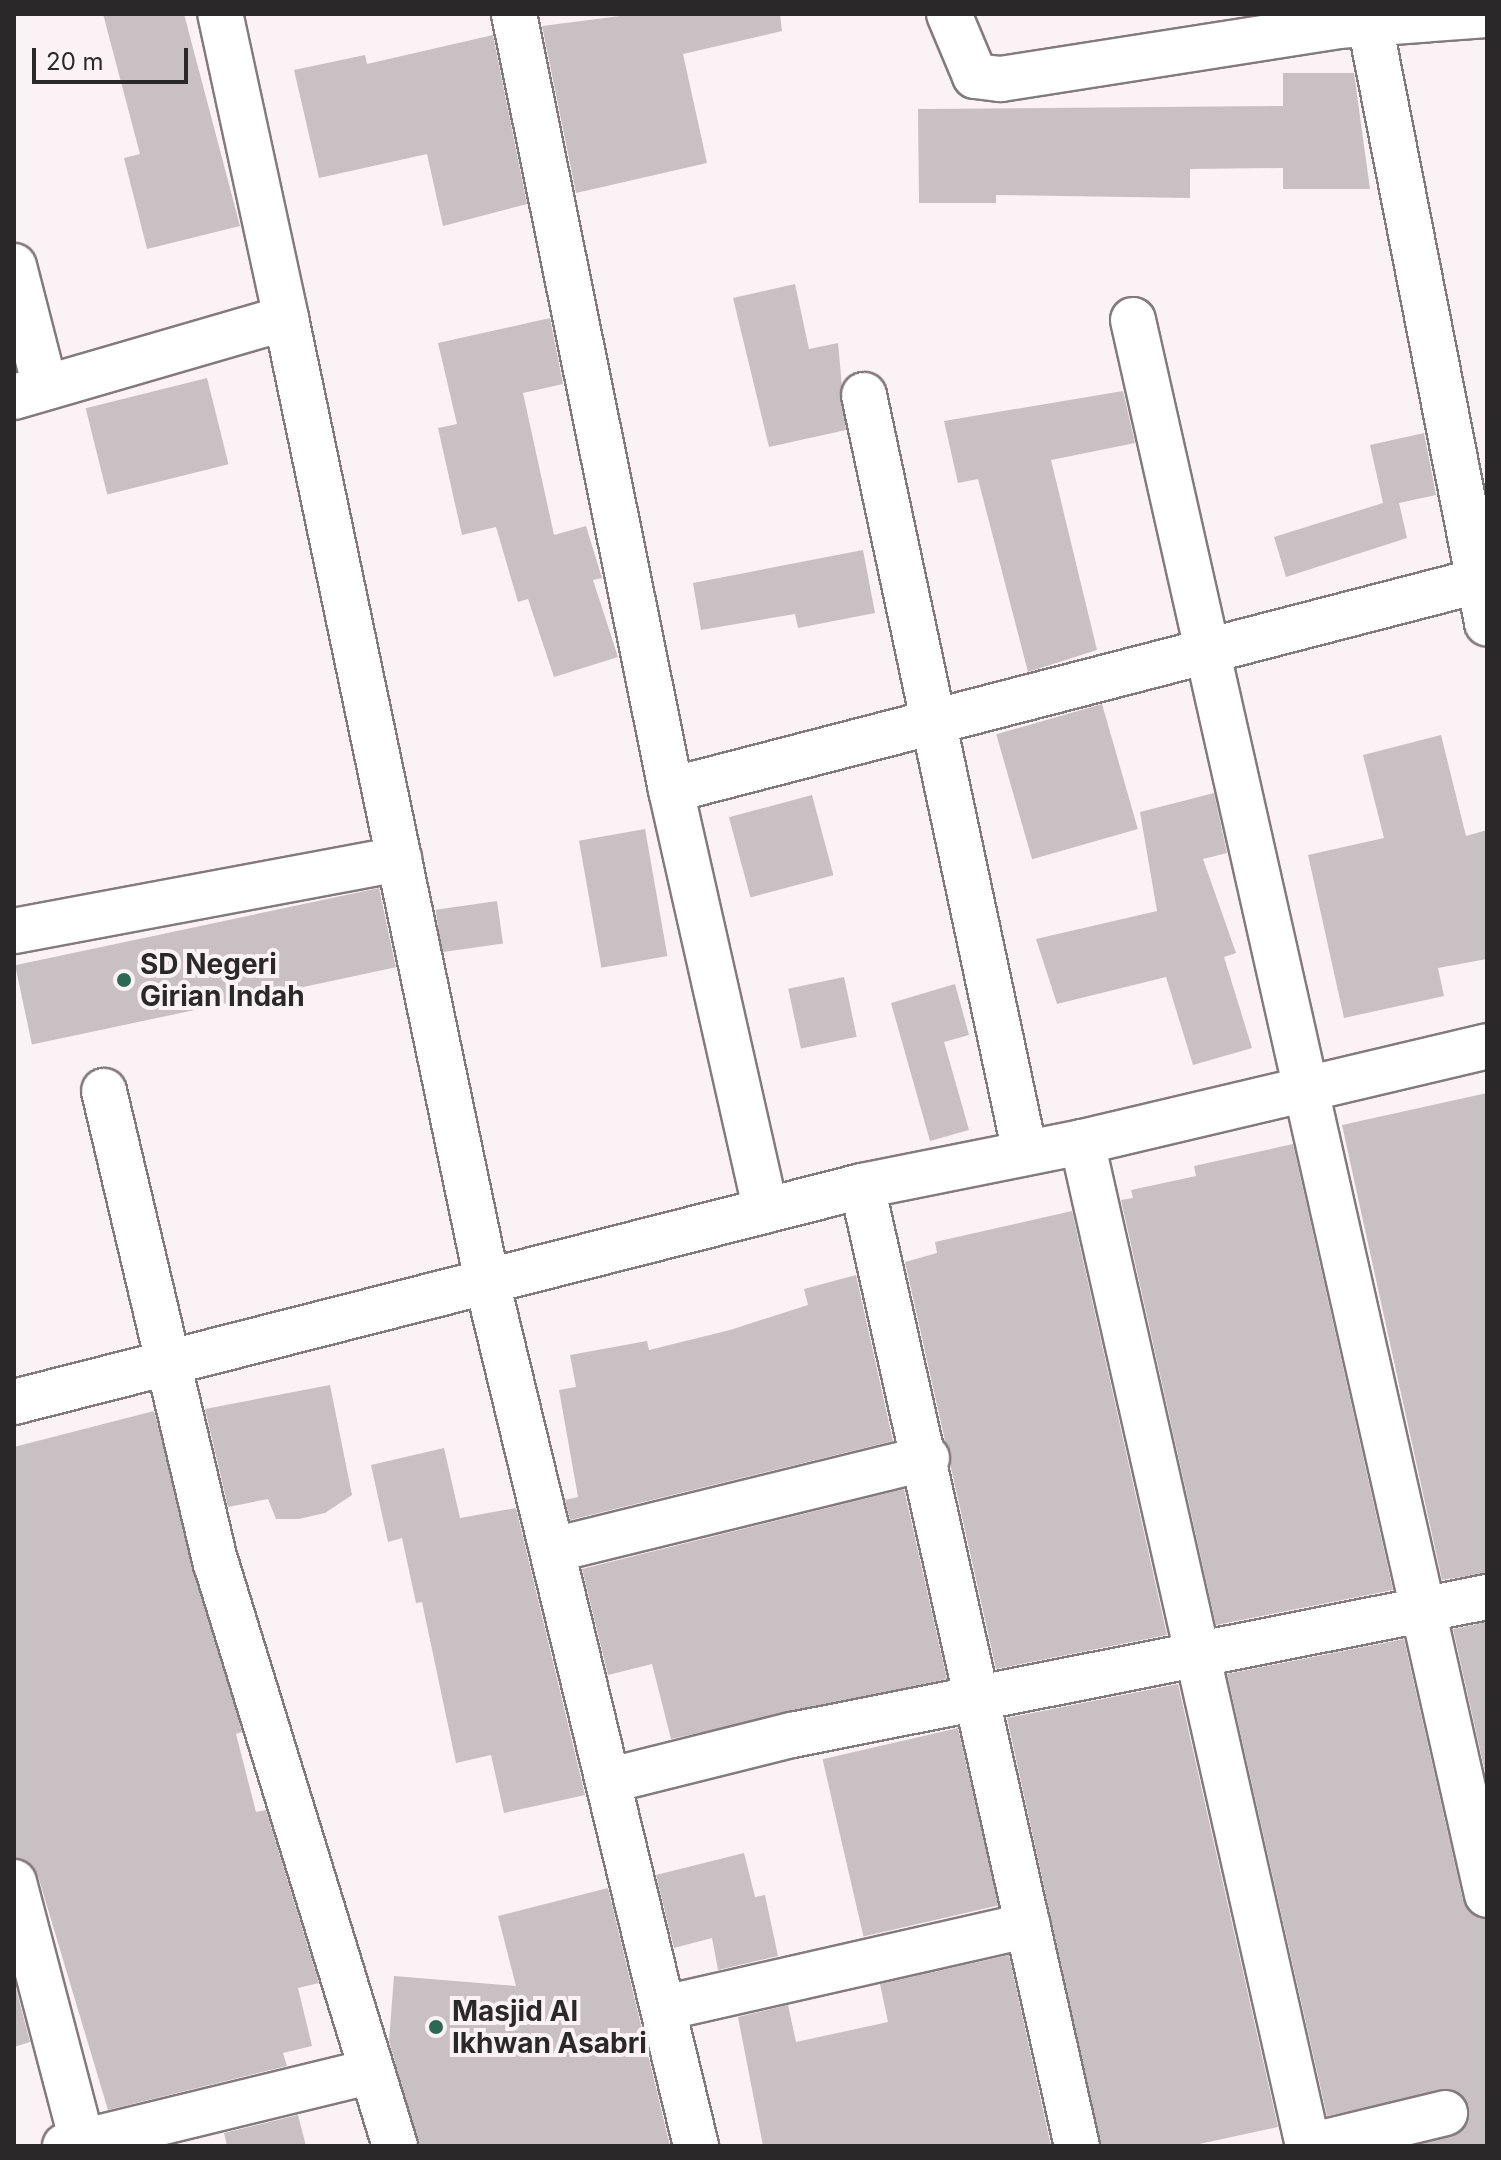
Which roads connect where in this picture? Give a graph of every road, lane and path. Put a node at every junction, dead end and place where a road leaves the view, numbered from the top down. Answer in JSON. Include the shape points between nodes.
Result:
{"nodes":[{"id":1,"x":220,"y":14,"type":"edge"},
{"id":2,"x":514,"y":14,"type":"edge"},
{"id":3,"x":949,"y":14,"type":"edge"},
{"id":4,"x":1487,"y":15,"type":"edge"},
{"id":5,"x":1367,"y":19,"type":"edge"},
{"id":6,"x":14,"y":266,"type":"edge"},
{"id":7,"x":286,"y":318,"type":"junction"},
{"id":8,"x":1133,"y":320,"type":"dead end"},
{"id":9,"x":30,"y":392,"type":"edge"},
{"id":10,"x":864,"y":395,"type":"dead end"},
{"id":11,"x":1481,"y":580,"type":"junction"},
{"id":12,"x":1487,"y":623,"type":"edge"},
{"id":13,"x":1210,"y":653,"type":"junction"},
{"id":14,"x":935,"y":723,"type":"junction"},
{"id":15,"x":671,"y":790,"type":"junction"},
{"id":16,"x":399,"y":859,"type":"junction"},
{"id":17,"x":14,"y":931,"type":"edge"},
{"id":18,"x":1487,"y":1046,"type":"edge"},
{"id":19,"x":104,"y":1091,"type":"dead end"},
{"id":20,"x":1304,"y":1091,"type":"junction"},
{"id":21,"x":1082,"y":1142,"type":"junction"},
{"id":22,"x":1025,"y":1153,"type":"junction"},
{"id":23,"x":862,"y":1186,"type":"junction"},
{"id":24,"x":766,"y":1210,"type":"junction"},
{"id":25,"x":488,"y":1286,"type":"junction"},
{"id":26,"x":165,"y":1368,"type":"junction"},
{"id":27,"x":14,"y":1402,"type":"edge"},
{"id":28,"x":927,"y":1458,"type":"junction"},
{"id":29,"x":557,"y":1549,"type":"junction"},
{"id":30,"x":1487,"y":1597,"type":"edge"},
{"id":31,"x":1421,"y":1612,"type":"junction"},
{"id":32,"x":1200,"y":1659,"type":"junction"},
{"id":33,"x":981,"y":1702,"type":"junction"},
{"id":34,"x":611,"y":1780,"type":"junction"},
{"id":35,"x":14,"y":1882,"type":"edge"},
{"id":36,"x":1487,"y":1895,"type":"edge"},
{"id":37,"x":1028,"y":1925,"type":"junction"},
{"id":38,"x":664,"y":2008,"type":"junction"},
{"id":39,"x":369,"y":2072,"type":"junction"},
{"id":40,"x":1445,"y":2113,"type":"dead end"},
{"id":41,"x":74,"y":2144,"type":"edge"},
{"id":42,"x":395,"y":2146,"type":"edge"},
{"id":43,"x":696,"y":2146,"type":"edge"},
{"id":44,"x":1077,"y":2146,"type":"edge"},
{"id":45,"x":1309,"y":2146,"type":"edge"}],
"edges":[{"from":1,"to":7,"type":"street"},
{"from":2,"to":15,"type":"street"},
{"from":3,"to":5,"type":"street","via":[[975,76],[1001,79]]},
{"from":4,"to":5,"type":"street"},
{"from":5,"to":11,"type":"street"},
{"from":6,"to":9,"type":"street"},
{"from":7,"to":9,"type":"street"},
{"from":7,"to":16,"type":"street"},
{"from":8,"to":13,"type":"street"},
{"from":10,"to":14,"type":"street"},
{"from":11,"to":12,"type":"street"},
{"from":11,"to":13,"type":"street"},
{"from":13,"to":14,"type":"street"},
{"from":13,"to":20,"type":"street"},
{"from":14,"to":15,"type":"street"},
{"from":14,"to":22,"type":"street"},
{"from":15,"to":24,"type":"street"},
{"from":16,"to":17,"type":"street"},
{"from":16,"to":25,"type":"street"},
{"from":18,"to":20,"type":"street"},
{"from":19,"to":26,"type":"street"},
{"from":20,"to":21,"type":"street"},
{"from":20,"to":31,"type":"street"},
{"from":21,"to":22,"type":"street"},
{"from":21,"to":32,"type":"street"},
{"from":22,"to":23,"type":"street"},
{"from":23,"to":24,"type":"street"},
{"from":23,"to":28,"type":"street"},
{"from":24,"to":25,"type":"street"},
{"from":25,"to":26,"type":"street"},
{"from":25,"to":29,"type":"street"},
{"from":26,"to":27,"type":"street"},
{"from":26,"to":39,"type":"street","via":[[279,1783]]},
{"from":28,"to":29,"type":"street"},
{"from":28,"to":33,"type":"street"},
{"from":29,"to":34,"type":"street"},
{"from":30,"to":31,"type":"street"},
{"from":31,"to":32,"type":"street"},
{"from":31,"to":36,"type":"street"},
{"from":32,"to":33,"type":"street"},
{"from":32,"to":45,"type":"street"},
{"from":33,"to":34,"type":"street","via":[[792,1735]]},
{"from":33,"to":37,"type":"street"},
{"from":34,"to":38,"type":"street"},
{"from":35,"to":41,"type":"street"},
{"from":37,"to":38,"type":"street"},
{"from":37,"to":44,"type":"street"},
{"from":38,"to":43,"type":"street"},
{"from":39,"to":41,"type":"street"},
{"from":39,"to":42,"type":"street"},
{"from":40,"to":45,"type":"street"}]}
